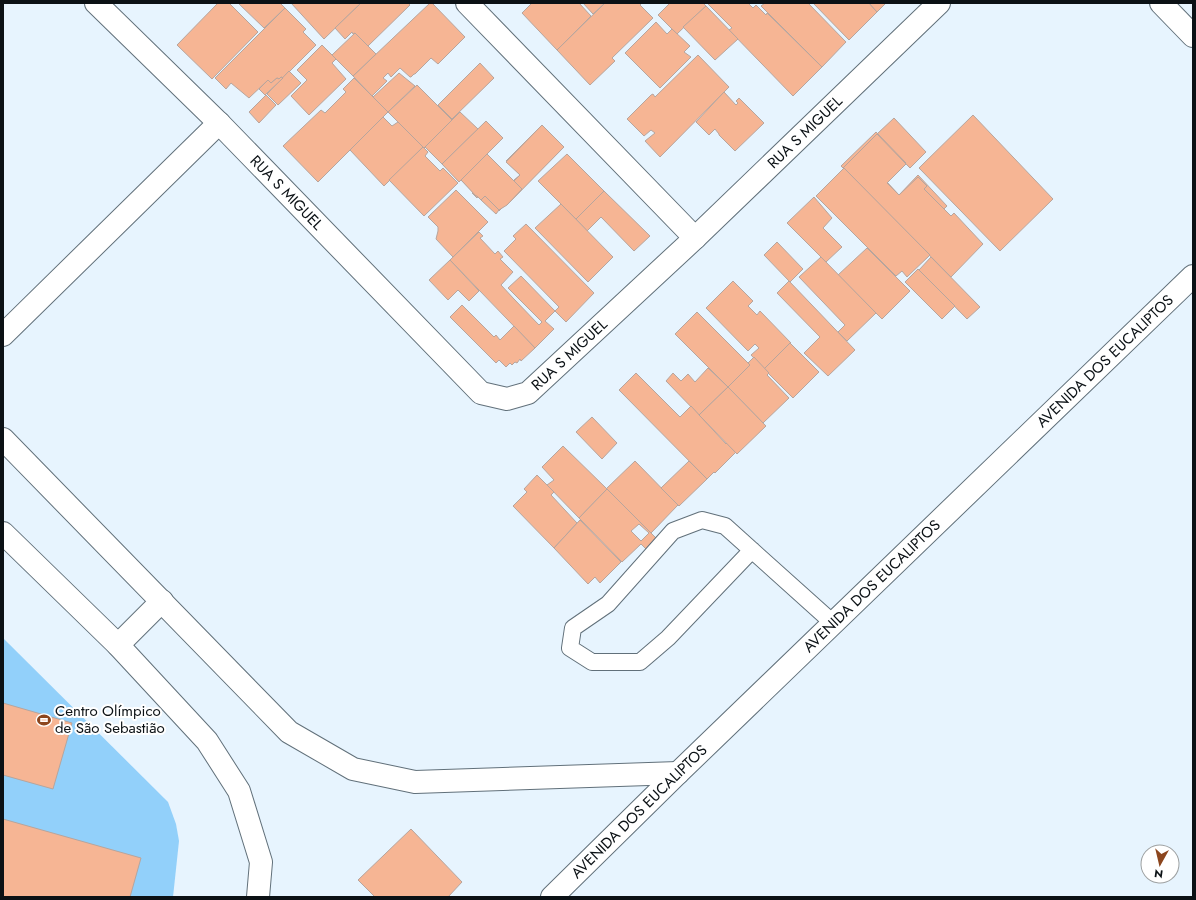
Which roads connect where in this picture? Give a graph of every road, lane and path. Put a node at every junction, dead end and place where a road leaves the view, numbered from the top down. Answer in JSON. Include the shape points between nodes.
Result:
{"nodes":[{"id":1,"x":96,"y":3,"type":"edge"},
{"id":2,"x":939,"y":3,"type":"edge"},
{"id":3,"x":1161,"y":3,"type":"edge"},
{"id":4,"x":474,"y":5,"type":"edge"},
{"id":5,"x":1193,"y":36,"type":"edge"},
{"id":6,"x":219,"y":123,"type":"junction"},
{"id":7,"x":695,"y":238,"type":"junction"},
{"id":8,"x":1193,"y":276,"type":"edge"},
{"id":9,"x":3,"y":335,"type":"edge"},
{"id":10,"x":3,"y":439,"type":"edge"},
{"id":11,"x":3,"y":533,"type":"edge"},
{"id":12,"x":752,"y":550,"type":"junction"},
{"id":13,"x":162,"y":602,"type":"junction"},
{"id":14,"x":832,"y":624,"type":"junction"},
{"id":15,"x":118,"y":645,"type":"junction"},
{"id":16,"x":678,"y":773,"type":"junction"},
{"id":17,"x":258,"y":897,"type":"edge"},
{"id":18,"x":552,"y":897,"type":"edge"}],
"edges":[{"from":1,"to":6,"type":"street","name":"RUA S MIGUEL"},
{"from":2,"to":7,"type":"street","name":"RUA S MIGUEL"},
{"from":3,"to":5,"type":"street"},
{"from":4,"to":7,"type":"street"},
{"from":6,"to":7,"type":"street","name":"RUA S MIGUEL","via":[[481,393],[507,399],[528,393]]},
{"from":6,"to":9,"type":"street"},
{"from":8,"to":14,"type":"street","name":"AVENIDA DOS EUCALIPTOS"},
{"from":10,"to":13,"type":"street"},
{"from":11,"to":15,"type":"street"},
{"from":12,"to":12,"type":"lane","via":[[725,526],[702,520],[673,530],[608,604],[573,628],[570,648],[592,662],[640,662],[668,638]]},
{"from":12,"to":14,"type":"lane"},
{"from":13,"to":15,"type":"street"},
{"from":13,"to":16,"type":"street","via":[[289,732],[353,769],[415,782]]},
{"from":14,"to":16,"type":"street","name":"AVENIDA DOS EUCALIPTOS"},
{"from":15,"to":17,"type":"street","via":[[207,740],[239,791],[261,862]]},
{"from":16,"to":18,"type":"street","name":"AVENIDA DOS EUCALIPTOS"}]}
